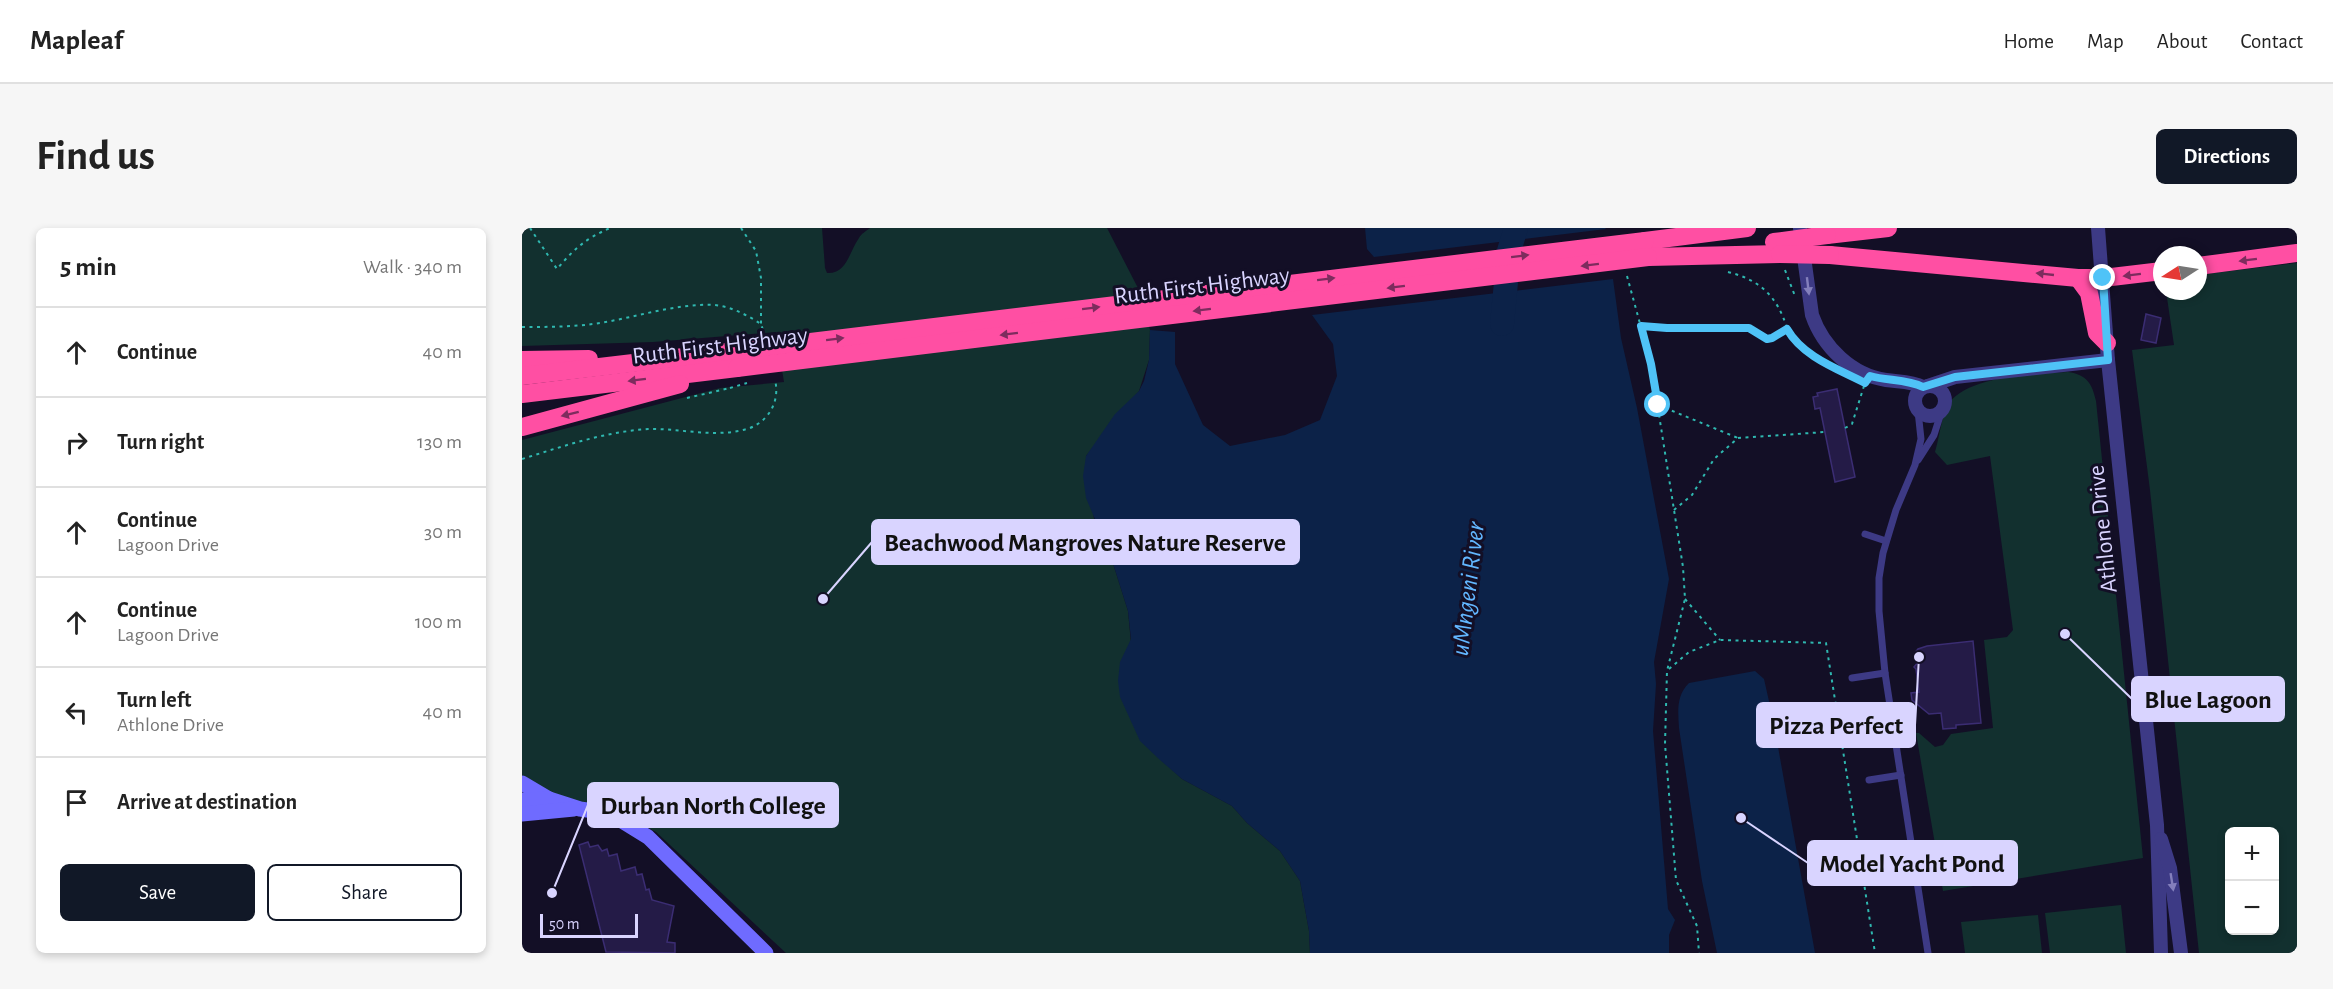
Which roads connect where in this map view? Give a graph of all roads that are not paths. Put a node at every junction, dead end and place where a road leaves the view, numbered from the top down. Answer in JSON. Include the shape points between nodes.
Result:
{"nodes":[{"id":1,"x":1705,"y":228,"type":"edge"},
{"id":2,"x":1748,"y":228,"type":"edge"},
{"id":3,"x":1800,"y":228,"type":"edge"},
{"id":4,"x":1888,"y":228,"type":"edge"},
{"id":5,"x":2098,"y":228,"type":"edge"},
{"id":6,"x":1652,"y":246,"type":"junction"},
{"id":7,"x":1777,"y":248,"type":"junction"},
{"id":8,"x":2297,"y":253,"type":"edge"},
{"id":9,"x":2207,"y":265,"type":"edge"},
{"id":10,"x":2153,"y":272,"type":"edge"},
{"id":11,"x":2078,"y":278,"type":"junction"},
{"id":12,"x":2103,"y":278,"type":"junction"},
{"id":13,"x":2108,"y":351,"type":"junction"},
{"id":14,"x":522,"y":360,"type":"edge"},
{"id":15,"x":731,"y":361,"type":"junction"},
{"id":16,"x":1969,"y":375,"type":"junction"},
{"id":17,"x":522,"y":376,"type":"edge"},
{"id":18,"x":1926,"y":386,"type":"junction"},
{"id":19,"x":522,"y":394,"type":"edge"},
{"id":20,"x":1943,"y":404,"type":"junction"},
{"id":21,"x":1918,"y":411,"type":"junction"},
{"id":22,"x":522,"y":427,"type":"edge"},
{"id":23,"x":1915,"y":465,"type":"junction"},
{"id":24,"x":1865,"y":534,"type":"dead end"},
{"id":25,"x":1886,"y":541,"type":"junction"},
{"id":26,"x":1885,"y":673,"type":"junction"},
{"id":27,"x":1851,"y":678,"type":"dead end"},
{"id":28,"x":1901,"y":776,"type":"junction"},
{"id":29,"x":1869,"y":780,"type":"dead end"},
{"id":30,"x":522,"y":783,"type":"edge"},
{"id":31,"x":549,"y":799,"type":"junction"},
{"id":32,"x":522,"y":800,"type":"edge"},
{"id":33,"x":580,"y":809,"type":"junction"},
{"id":34,"x":522,"y":814,"type":"edge"},
{"id":35,"x":2157,"y":825,"type":"junction"},
{"id":36,"x":1914,"y":862,"type":"junction"},
{"id":37,"x":1882,"y":867,"type":"dead end"},
{"id":38,"x":766,"y":953,"type":"edge"},
{"id":39,"x":1928,"y":953,"type":"edge"},
{"id":40,"x":2161,"y":953,"type":"edge"},
{"id":41,"x":2181,"y":953,"type":"edge"}],
"edges":[{"from":1,"to":6,"type":"highway"},
{"from":2,"to":6,"type":"highway","name":"Ruth First Highway"},
{"from":3,"to":18,"type":"street","one_way":true,"via":[[1816,327],[1830,347],[1870,376]]},
{"from":4,"to":7,"type":"highway","name":"Ruth First Highway","bridge":true,"via":[[1827,235]]},
{"from":5,"to":12,"type":"street","name":"Athlone Drive"},
{"from":6,"to":7,"type":"highway","name":"Ruth First Highway"},
{"from":6,"to":15,"type":"highway","name":"Ruth First Highway","bridge":true},
{"from":11,"to":7,"type":"highway","one_way":true,"bridge":true},
{"from":8,"to":9,"type":"highway","one_way":true},
{"from":10,"to":12,"type":"highway","one_way":true},
{"from":11,"to":12,"type":"highway"},
{"from":11,"to":13,"type":"highway","via":[[2089,293],[2097,333]]},
{"from":12,"to":13,"type":"street","name":"Athlone Drive"},
{"from":13,"to":16,"type":"street"},
{"from":13,"to":35,"type":"street","name":"Athlone Drive"},
{"from":14,"to":15,"type":"highway"},
{"from":15,"to":17,"type":"highway","name":"Ruth First Highway"},
{"from":15,"to":19,"type":"highway","name":"Ruth First Highway","one_way":true},
{"from":15,"to":22,"type":"highway","one_way":true,"via":[[634,398]]},
{"from":16,"to":18,"type":"street"},
{"from":16,"to":20,"type":"street","via":[[1954,387]]},
{"from":18,"to":20,"type":"street","via":[[1940,390]]},
{"from":18,"to":21,"type":"street","via":[[1915,398]]},
{"from":20,"to":21,"type":"street","via":[[1938,413],[1928,416]]},
{"from":20,"to":23,"type":"lane","via":[[1934,435]]},
{"from":21,"to":23,"type":"lane","via":[[1922,433]]},
{"from":23,"to":25,"type":"lane"},
{"from":24,"to":25,"type":"lane"},
{"from":25,"to":26,"type":"lane","via":[[1879,595]]},
{"from":26,"to":27,"type":"lane"},
{"from":26,"to":28,"type":"lane"},
{"from":28,"to":29,"type":"lane"},
{"from":28,"to":36,"type":"lane"},
{"from":30,"to":31,"type":"main road"},
{"from":31,"to":32,"type":"main road"},
{"from":31,"to":33,"type":"main road"},
{"from":33,"to":34,"type":"main road"},
{"from":33,"to":38,"type":"main road","via":[[614,816],[648,837]]},
{"from":35,"to":40,"type":"street","name":"Athlone Drive"},
{"from":35,"to":41,"type":"street","name":"Athlone Drive","one_way":true,"via":[[2170,868]]},
{"from":36,"to":37,"type":"lane"},
{"from":36,"to":39,"type":"lane"}]}
